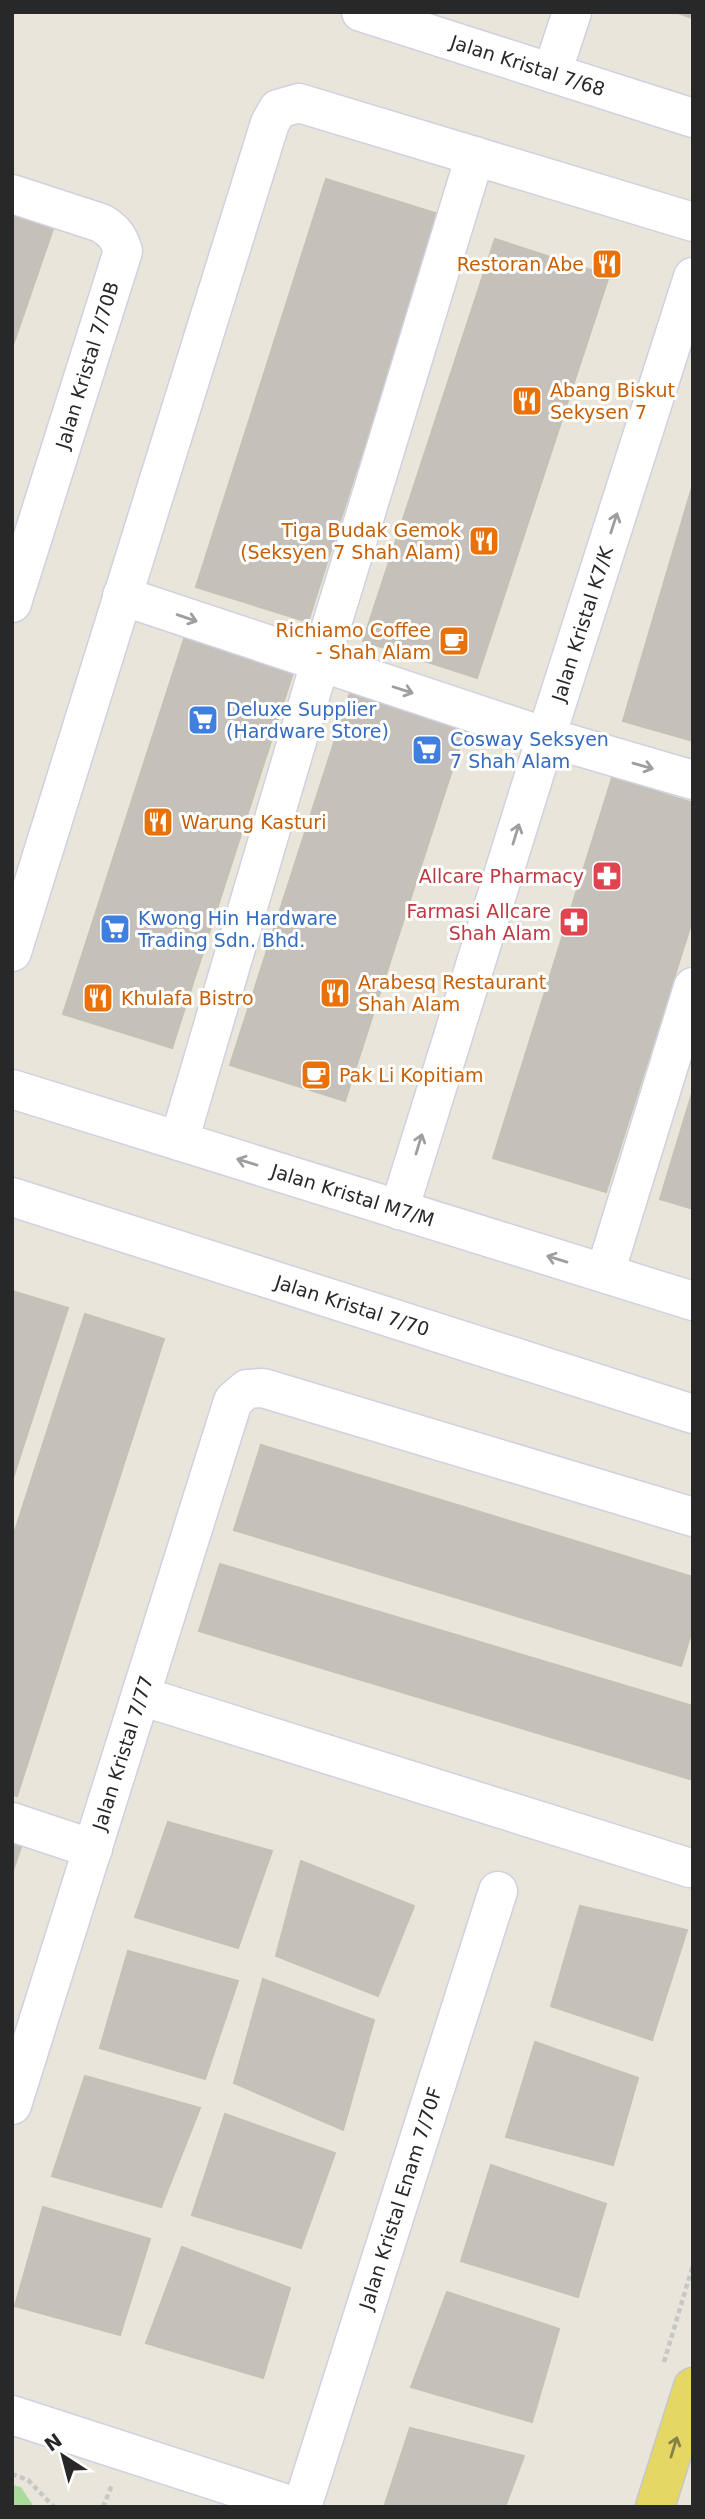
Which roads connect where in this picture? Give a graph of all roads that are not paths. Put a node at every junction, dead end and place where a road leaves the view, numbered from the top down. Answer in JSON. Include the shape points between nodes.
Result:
{"nodes":[{"id":1,"x":361,"y":12,"type":"edge"},
{"id":2,"x":572,"y":12,"type":"edge"},
{"id":3,"x":552,"y":73,"type":"junction"},
{"id":4,"x":693,"y":118,"type":"edge"},
{"id":5,"x":474,"y":156,"type":"junction"},
{"id":6,"x":12,"y":194,"type":"edge"},
{"id":7,"x":693,"y":222,"type":"edge"},
{"id":8,"x":693,"y":278,"type":"edge"},
{"id":9,"x":14,"y":595,"type":"edge"},
{"id":10,"x":122,"y":596,"type":"junction"},
{"id":11,"x":320,"y":663,"type":"junction"},
{"id":12,"x":546,"y":737,"type":"junction"},
{"id":13,"x":693,"y":780,"type":"edge"},
{"id":14,"x":12,"y":951,"type":"edge"},
{"id":15,"x":693,"y":987,"type":"edge"},
{"id":16,"x":12,"y":1089,"type":"edge"},
{"id":17,"x":179,"y":1141,"type":"junction"},
{"id":18,"x":12,"y":1197,"type":"edge"},
{"id":19,"x":399,"y":1210,"type":"junction"},
{"id":20,"x":605,"y":1273,"type":"junction"},
{"id":21,"x":693,"y":1301,"type":"edge"},
{"id":22,"x":693,"y":1414,"type":"edge"},
{"id":23,"x":693,"y":1517,"type":"edge"},
{"id":24,"x":141,"y":1696,"type":"junction"},
{"id":25,"x":12,"y":1822,"type":"edge"},
{"id":26,"x":93,"y":1849,"type":"junction"},
{"id":27,"x":690,"y":1867,"type":"dead end"},
{"id":28,"x":498,"y":1891,"type":"dead end"},
{"id":29,"x":12,"y":2105,"type":"edge"},
{"id":30,"x":693,"y":2387,"type":"edge"},
{"id":31,"x":12,"y":2415,"type":"edge"},
{"id":32,"x":296,"y":2507,"type":"edge"},
{"id":33,"x":302,"y":2507,"type":"edge"},
{"id":34,"x":656,"y":2507,"type":"edge"}],
"edges":[{"from":1,"to":3,"type":"street","name":"Jalan Kristal 7/68"},
{"from":2,"to":3,"type":"street"},
{"from":3,"to":4,"type":"street","name":"Jalan Kristal 7/68"},
{"from":5,"to":7,"type":"street"},
{"from":5,"to":10,"type":"street","via":[[299,103],[278,109],[265,136]]},
{"from":5,"to":11,"type":"street"},
{"from":6,"to":9,"type":"street","name":"Jalan Kristal 7/70B","via":[[101,223],[119,239],[123,251]]},
{"from":12,"to":8,"type":"street","name":"Jalan Kristal K7/K","one_way":true},
{"from":10,"to":11,"type":"street","one_way":true},
{"from":10,"to":14,"type":"street"},
{"from":11,"to":12,"type":"street","one_way":true},
{"from":11,"to":17,"type":"street"},
{"from":12,"to":13,"type":"street","one_way":true},
{"from":19,"to":12,"type":"street","name":"Jalan Kristal K7/K","one_way":true},
{"from":15,"to":20,"type":"street"},
{"from":16,"to":17,"type":"street","name":"Jalan Kristal M7/M"},
{"from":19,"to":17,"type":"street","name":"Jalan Kristal M7/M","one_way":true},
{"from":18,"to":22,"type":"street","name":"Jalan Kristal 7/70"},
{"from":20,"to":19,"type":"street","name":"Jalan Kristal M7/M","one_way":true},
{"from":20,"to":21,"type":"street","name":"Jalan Kristal M7/M"},
{"from":23,"to":24,"type":"street","name":"Jalan Kristal 7/77","via":[[263,1388],[247,1389],[233,1401]]},
{"from":24,"to":26,"type":"street","name":"Jalan Kristal 7/77"},
{"from":24,"to":27,"type":"street"},
{"from":25,"to":26,"type":"street"},
{"from":26,"to":29,"type":"street","name":"Jalan Kristal 7/77"},
{"from":28,"to":33,"type":"street","name":"Jalan Kristal Enam 7/70F"},
{"from":34,"to":30,"type":"main road","one_way":true},
{"from":31,"to":32,"type":"street"}]}
